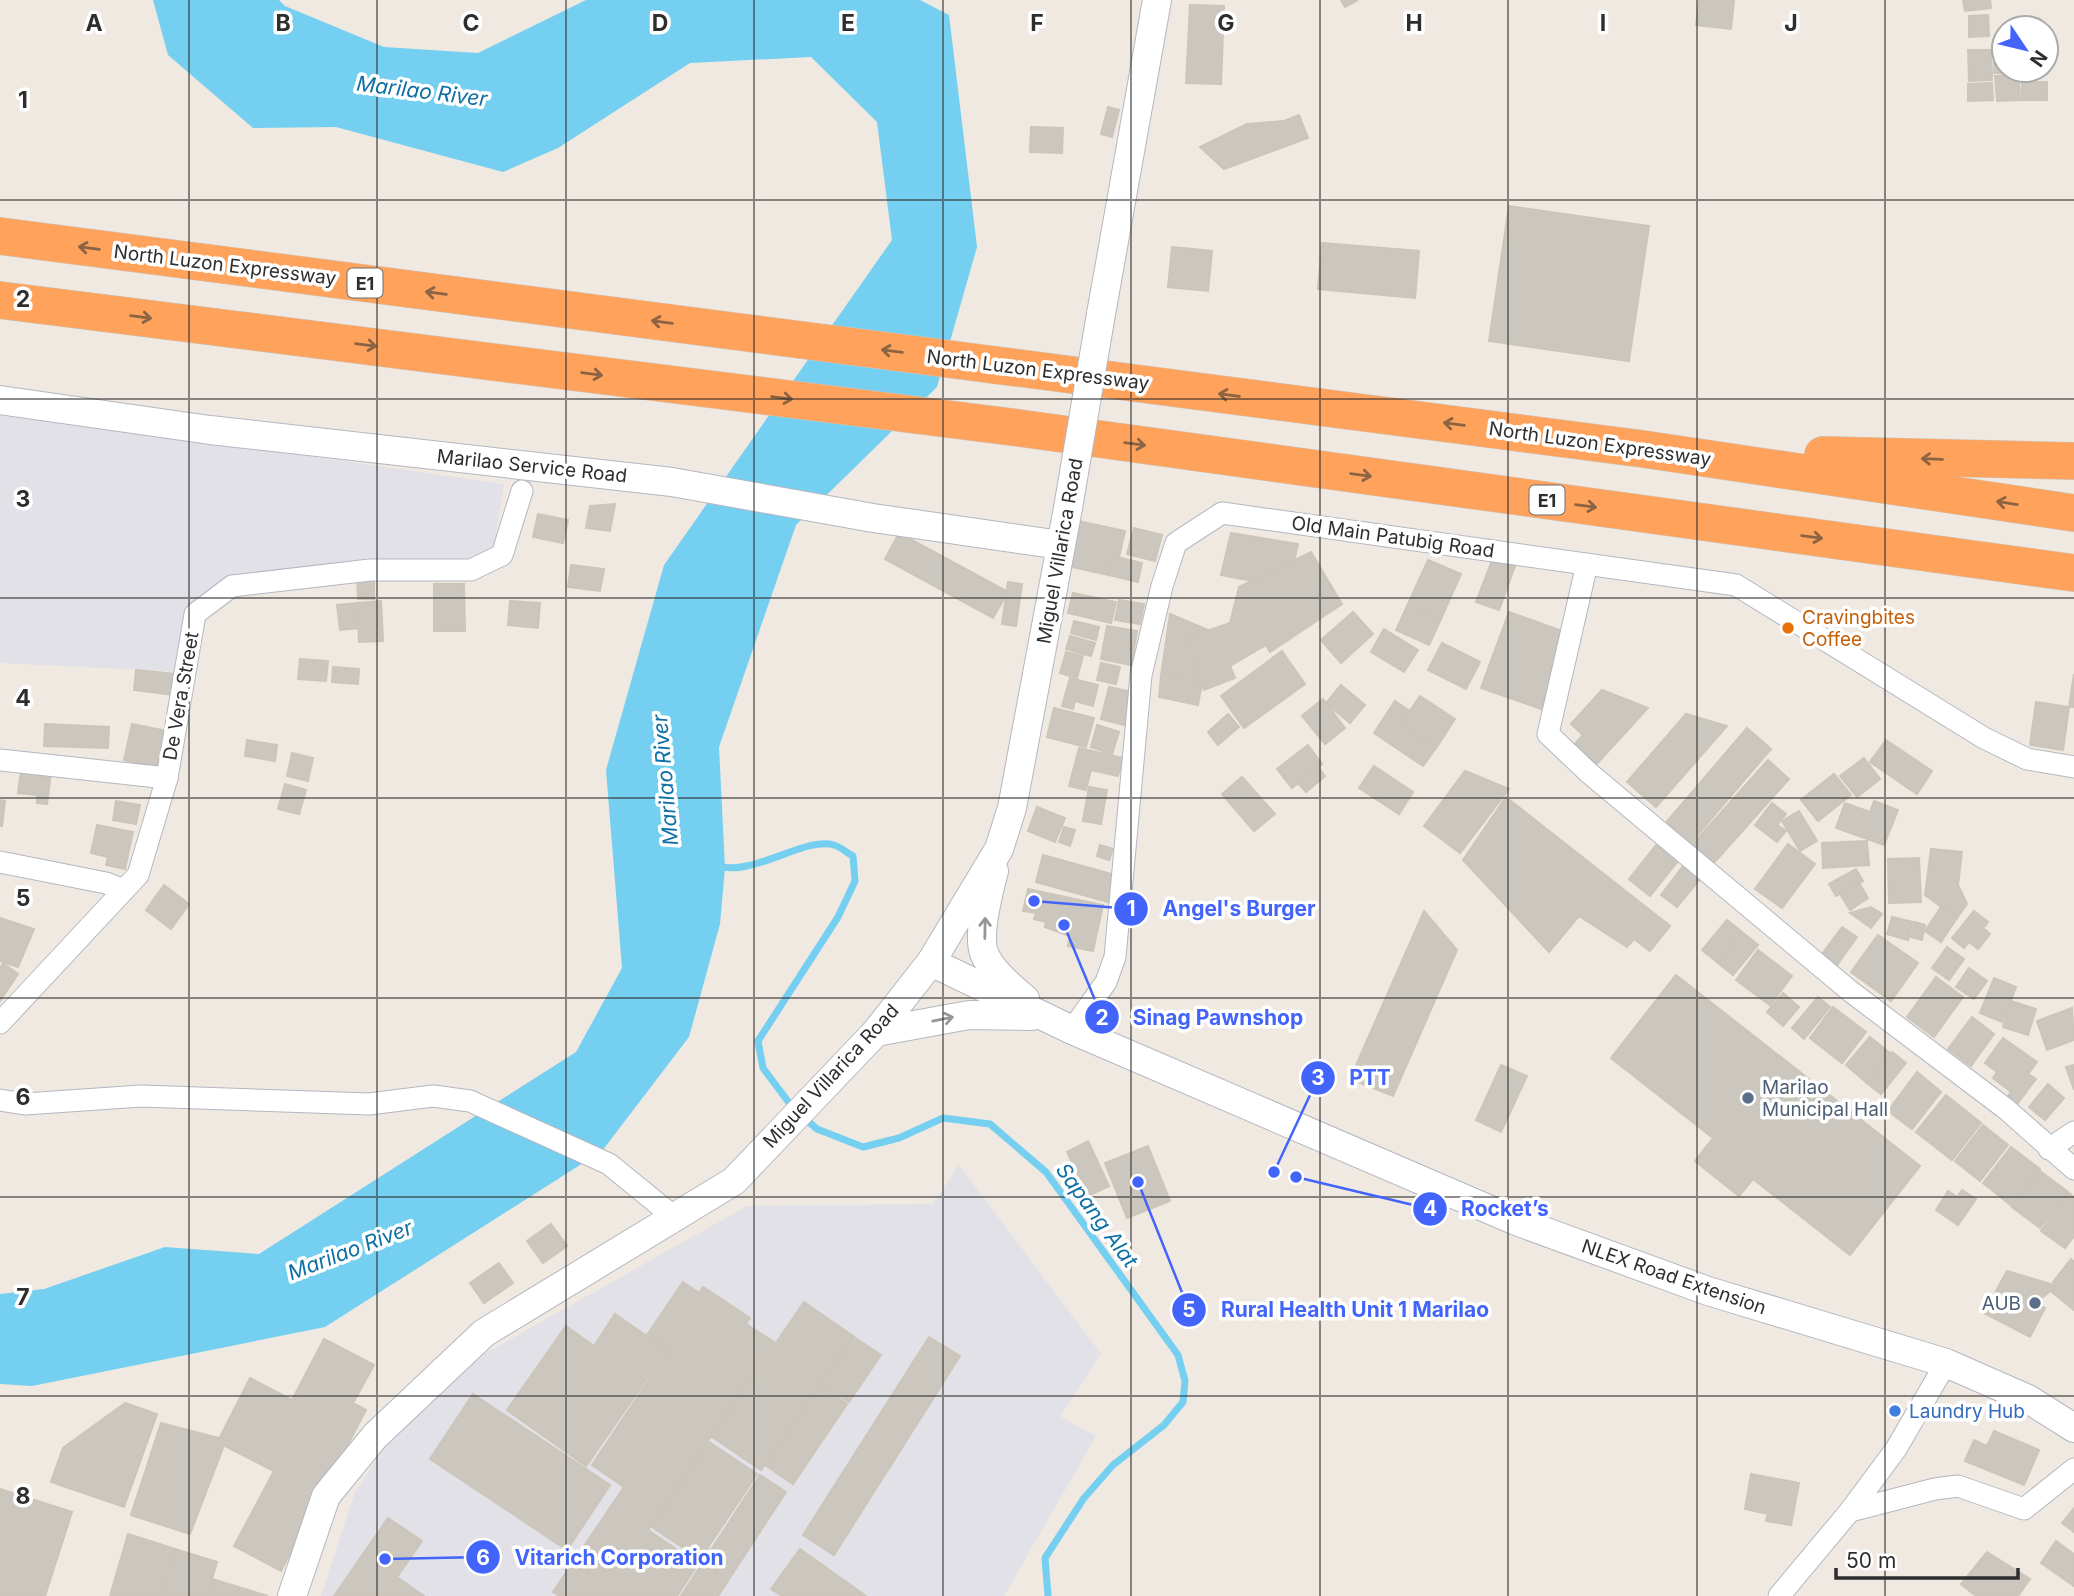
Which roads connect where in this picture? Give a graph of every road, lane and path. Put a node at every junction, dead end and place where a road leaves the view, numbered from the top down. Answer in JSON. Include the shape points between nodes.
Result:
{"nodes":[{"id":1,"x":1157,"y":0,"type":"edge"},
{"id":2,"x":0,"y":236,"type":"edge"},
{"id":3,"x":0,"y":300,"type":"edge"},
{"id":4,"x":0,"y":400,"type":"edge"},
{"id":5,"x":1643,"y":449,"type":"junction"},
{"id":6,"x":2074,"y":461,"type":"edge"},
{"id":7,"x":522,"y":491,"type":"dead end"},
{"id":8,"x":2074,"y":513,"type":"edge"},
{"id":9,"x":1061,"y":545,"type":"junction"},
{"id":10,"x":1587,"y":564,"type":"junction"},
{"id":11,"x":2074,"y":573,"type":"edge"},
{"id":12,"x":0,"y":760,"type":"edge"},
{"id":13,"x":2074,"y":767,"type":"edge"},
{"id":14,"x":167,"y":778,"type":"junction"},
{"id":15,"x":999,"y":849,"type":"junction"},
{"id":16,"x":0,"y":862,"type":"edge"},
{"id":17,"x":124,"y":890,"type":"junction"},
{"id":18,"x":931,"y":962,"type":"junction"},
{"id":19,"x":0,"y":1023,"type":"edge"},
{"id":20,"x":1060,"y":1024,"type":"junction"},
{"id":21,"x":876,"y":1032,"type":"junction"},
{"id":22,"x":0,"y":1100,"type":"edge"},
{"id":23,"x":2074,"y":1132,"type":"edge"},
{"id":24,"x":2049,"y":1149,"type":"junction"},
{"id":25,"x":2074,"y":1169,"type":"edge"},
{"id":26,"x":674,"y":1217,"type":"junction"},
{"id":27,"x":1946,"y":1363,"type":"junction"},
{"id":28,"x":2074,"y":1428,"type":"edge"},
{"id":29,"x":2074,"y":1469,"type":"edge"},
{"id":30,"x":1850,"y":1511,"type":"junction"},
{"id":31,"x":292,"y":1596,"type":"edge"},
{"id":32,"x":1779,"y":1596,"type":"edge"}],
"edges":[{"from":1,"to":9,"type":"main road","name":"Miguel Villarica Road","bridge":true},
{"from":5,"to":2,"type":"highway","name":"North Luzon Expressway","number":"E1","one_way":true},
{"from":3,"to":11,"type":"highway","number":"E1","one_way":true,"via":[[1019,428]]},
{"from":4,"to":9,"type":"main road","name":"Marilao Service Road","via":[[210,430],[673,482]]},
{"from":6,"to":5,"type":"highway","one_way":true},
{"from":8,"to":5,"type":"highway","name":"North Luzon Expressway","number":"E1","one_way":true},
{"from":7,"to":14,"type":"street","name":"De Vera Street","via":[[502,555],[471,570],[370,570],[232,586],[195,614]]},
{"from":9,"to":15,"type":"main road","name":"Miguel Villarica Road","via":[[1012,808]]},
{"from":10,"to":13,"type":"street","name":"Old Main Patubig Road","via":[[1736,585],[1984,738],[2026,759]]},
{"from":10,"to":20,"type":"street","name":"Old Main Patubig Road","via":[[1222,513],[1176,543],[1141,674],[1115,957],[1106,982]]},
{"from":10,"to":24,"type":"street","via":[[1548,734],[1850,991],[2006,1108]]},
{"from":12,"to":14,"type":"street"},
{"from":14,"to":17,"type":"street","name":"De Vera Street","via":[[138,875]]},
{"from":15,"to":18,"type":"main road","name":"Miguel Villarica Road"},
{"from":20,"to":15,"type":"main road","one_way":true,"via":[[1005,982],[984,953],[985,910]]},
{"from":16,"to":17,"type":"street"},
{"from":17,"to":19,"type":"street","name":"De Vera Street"},
{"from":18,"to":20,"type":"main road","name":"NLEX Road Extension"},
{"from":18,"to":21,"type":"main road","name":"Miguel Villarica Road"},
{"from":21,"to":20,"type":"main road","one_way":true,"via":[[969,1014]]},
{"from":20,"to":27,"type":"main road","name":"NLEX Road Extension","via":[[1516,1221],[1708,1291]]},
{"from":21,"to":26,"type":"main road","name":"Miguel Villarica Road","via":[[734,1181]]},
{"from":22,"to":26,"type":"street","via":[[25,1104],[141,1096],[369,1104],[433,1096],[470,1101],[610,1164]]},
{"from":23,"to":24,"type":"street"},
{"from":24,"to":25,"type":"street"},
{"from":26,"to":31,"type":"main road","name":"Miguel Villarica Road","via":[[484,1333],[375,1436],[326,1496]]},
{"from":27,"to":28,"type":"main road","name":"NLEX Road Extension","via":[[2028,1399]]},
{"from":27,"to":30,"type":"street","via":[[1896,1449]]},
{"from":29,"to":30,"type":"street","via":[[2024,1509],[1958,1486]]},
{"from":30,"to":32,"type":"street"}]}
